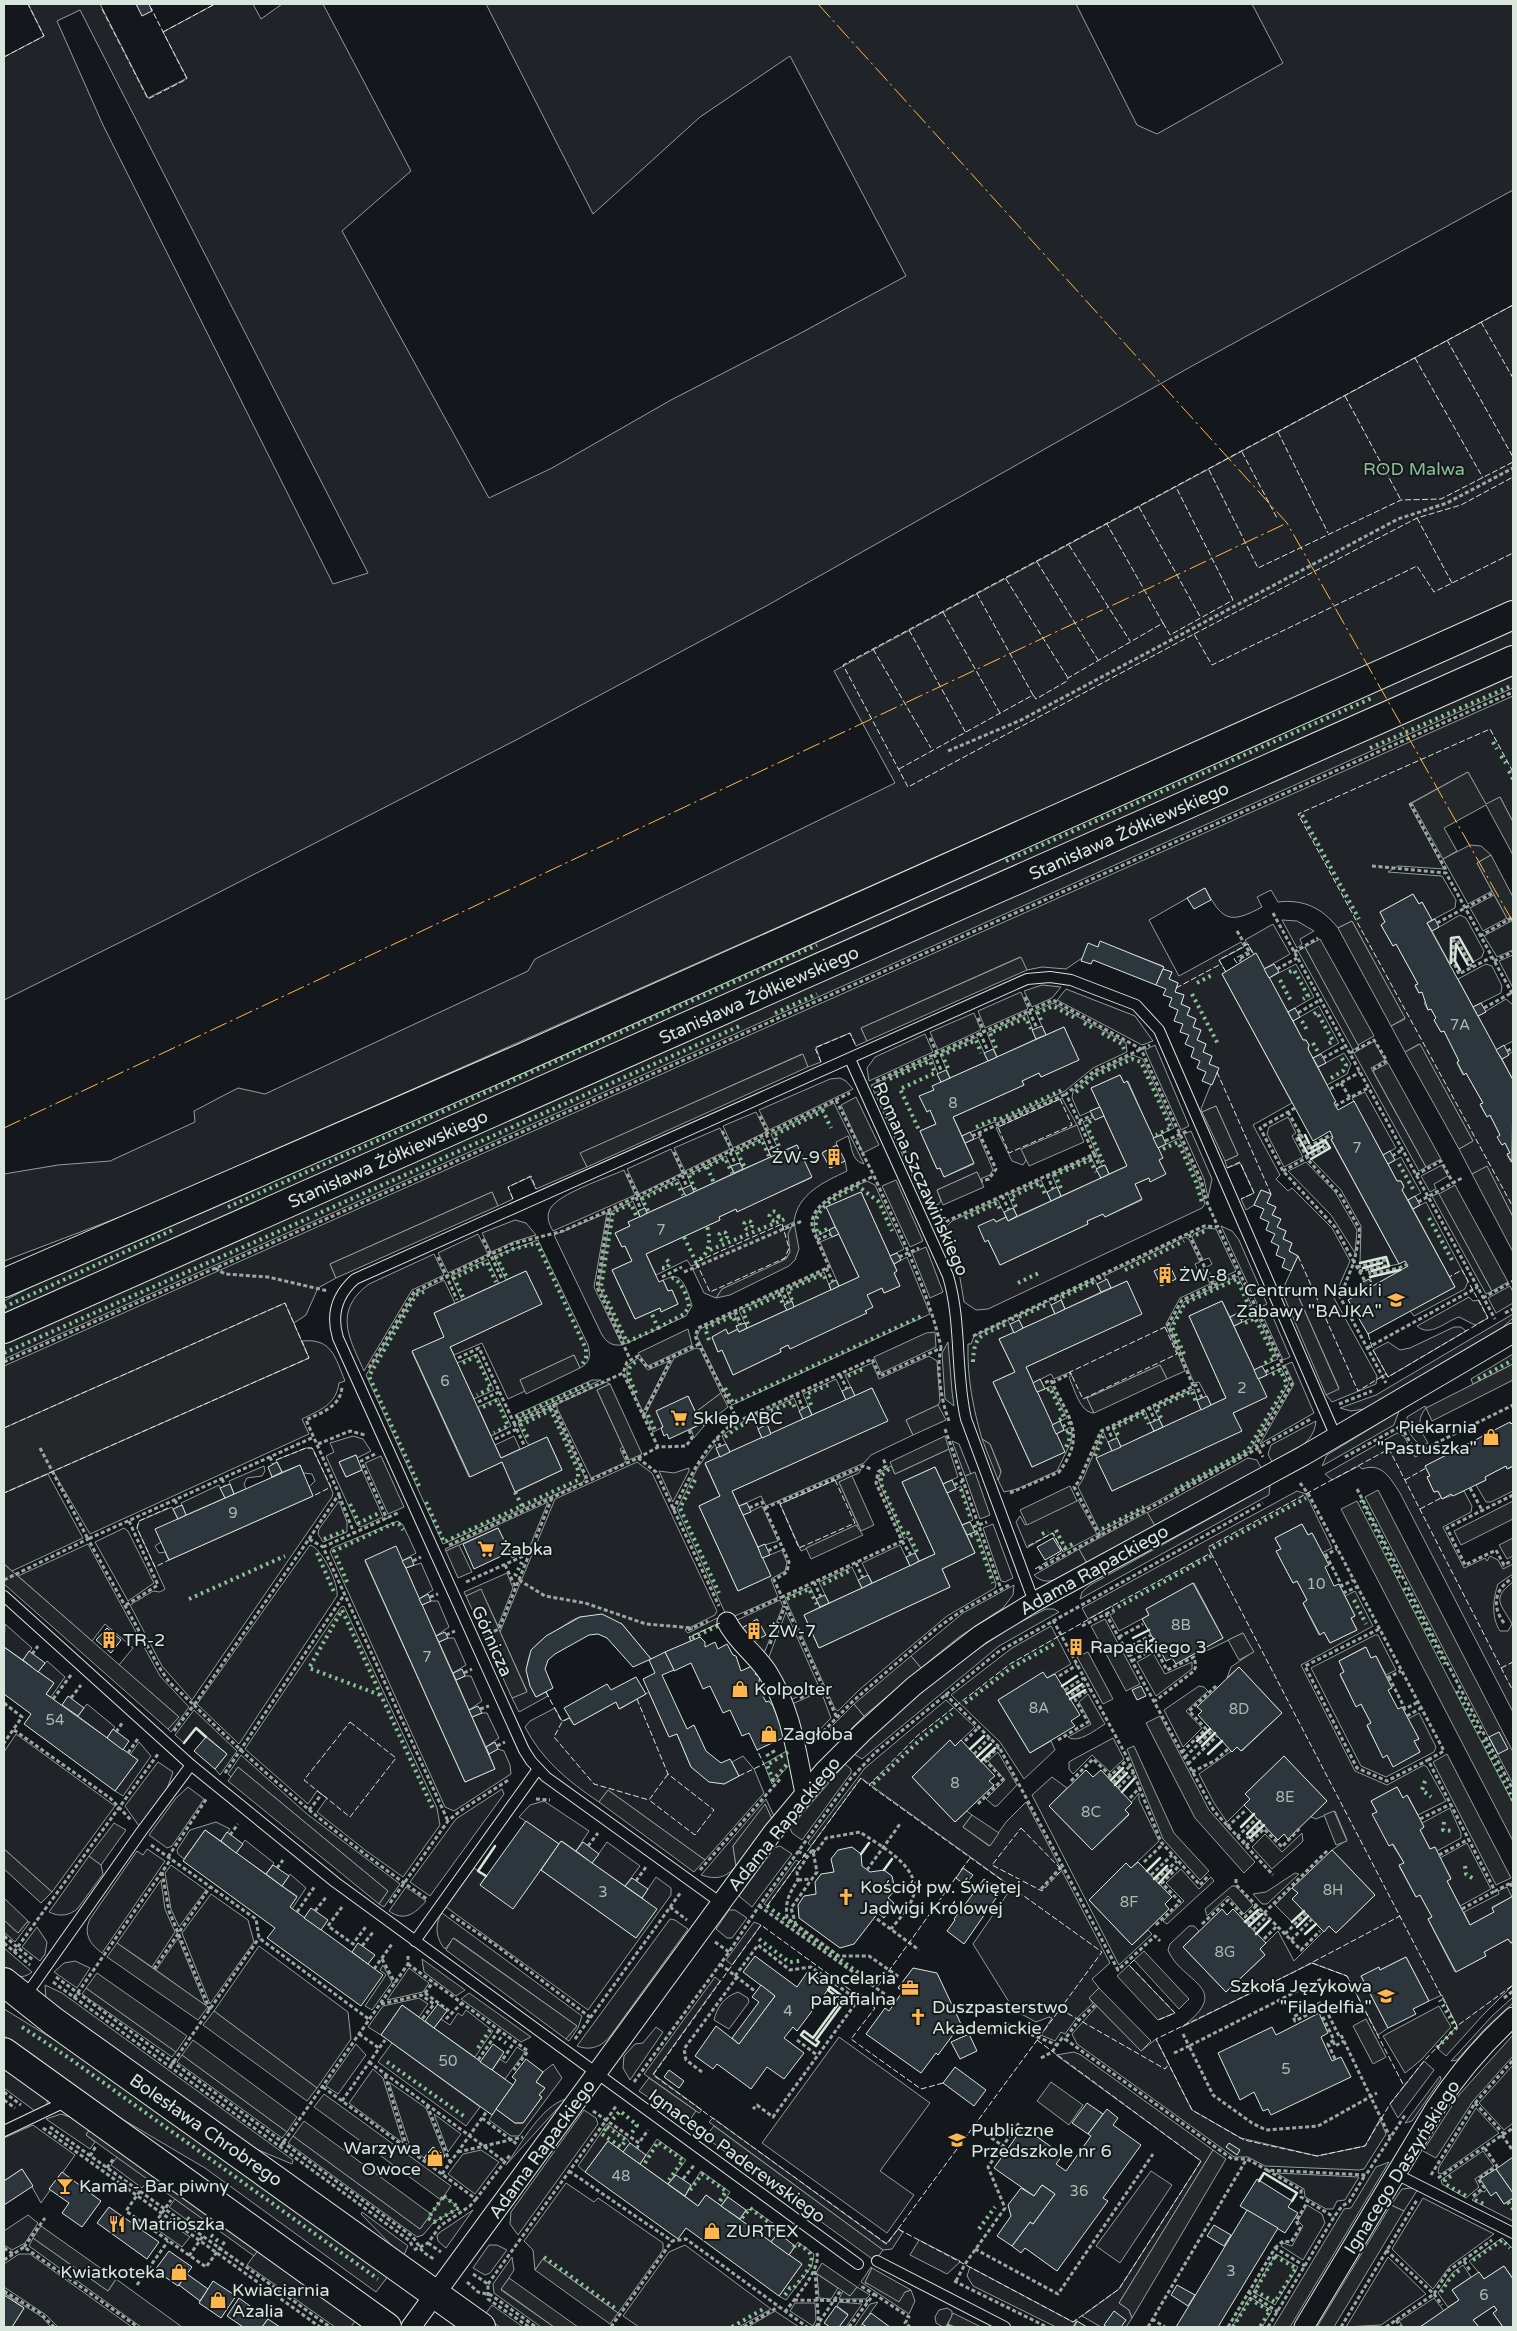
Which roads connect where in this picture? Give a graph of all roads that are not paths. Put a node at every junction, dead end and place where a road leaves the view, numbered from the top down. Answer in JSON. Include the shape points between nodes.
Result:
{"nodes":[{"id":1,"x":1513,"y":614,"type":"edge"},
{"id":2,"x":1513,"y":660,"type":"edge"},
{"id":3,"x":850,"y":1059,"type":"junction"},
{"id":4,"x":4,"y":1283,"type":"edge"},
{"id":5,"x":4,"y":1329,"type":"edge"},
{"id":6,"x":1513,"y":1333,"type":"edge"},
{"id":7,"x":1336,"y":1437,"type":"junction"},
{"id":8,"x":4,"y":1596,"type":"edge"},
{"id":9,"x":1034,"y":1602,"type":"junction"},
{"id":10,"x":725,"y":1618,"type":"road end"},
{"id":11,"x":191,"y":1765,"type":"junction"},
{"id":12,"x":538,"y":1769,"type":"junction"},
{"id":13,"x":805,"y":1793,"type":"junction"},
{"id":14,"x":721,"y":1902,"type":"junction"},
{"id":15,"x":415,"y":1941,"type":"junction"},
{"id":16,"x":14,"y":1990,"type":"edge"},
{"id":17,"x":1513,"y":2017,"type":"edge"},
{"id":18,"x":4,"y":2052,"type":"edge"},
{"id":19,"x":597,"y":2073,"type":"junction"},
{"id":20,"x":69,"y":2100,"type":"junction"},
{"id":21,"x":4,"y":2130,"type":"edge"},
{"id":22,"x":1400,"y":2167,"type":"junction"},
{"id":23,"x":1510,"y":2231,"type":"edge"},
{"id":24,"x":877,"y":2261,"type":"dead end"},
{"id":25,"x":412,"y":2263,"type":"junction"},
{"id":26,"x":858,"y":2264,"type":"dead end"},
{"id":27,"x":454,"y":2269,"type":"junction"},
{"id":28,"x":436,"y":2296,"type":"junction"},
{"id":29,"x":387,"y":2327,"type":"edge"},
{"id":30,"x":411,"y":2327,"type":"edge"},
{"id":31,"x":481,"y":2327,"type":"edge"},
{"id":32,"x":1005,"y":2327,"type":"edge"},
{"id":33,"x":1304,"y":2327,"type":"edge"}],
"edges":[{"from":1,"to":4,"type":"main road","via":[[522,1058]]},
{"from":2,"to":5,"type":"main road","name":"Stanisława Żółkiewskiego"},
{"from":3,"to":7,"type":"lane","via":[[1038,977],[1071,980],[1136,1005],[1153,1021],[1164,1039]]},
{"from":3,"to":9,"type":"lane","name":"Romana Szczawińskiego","via":[[948,1276],[954,1297],[966,1419]]},
{"from":3,"to":12,"type":"lane","name":"Górnicza","via":[[361,1276],[341,1295],[335,1315],[338,1338],[521,1745]]},
{"from":6,"to":7,"type":"street","name":"Adama Rapackiego"},
{"from":7,"to":9,"type":"street","name":"Adama Rapackiego"},
{"from":8,"to":11,"type":"lane","name":"Ignacego Paderewskiego"},
{"from":9,"to":13,"type":"street","name":"Adama Rapackiego","via":[[980,1635],[914,1686],[863,1732]]},
{"from":10,"to":13,"type":"street","via":[[735,1636],[762,1664],[787,1712]]},
{"from":11,"to":15,"type":"lane","name":"Ignacego Paderewskiego","via":[[335,1882]]},
{"from":11,"to":16,"type":"lane","via":[[44,1969]]},
{"from":12,"to":14,"type":"lane","name":"Górnicza"},
{"from":12,"to":15,"type":"lane"},
{"from":13,"to":14,"type":"street","name":"Adama Rapackiego"},
{"from":14,"to":19,"type":"street","name":"Adama Rapackiego"},
{"from":15,"to":19,"type":"lane","name":"Ignacego Paderewskiego"},
{"from":16,"to":25,"type":"main road","name":"Bolesława Chrobrego"},
{"from":17,"to":22,"type":"street","name":"Ignacego Daszyńskiego","via":[[1454,2080]]},
{"from":18,"to":20,"type":"main road"},
{"from":19,"to":26,"type":"lane","name":"Ignacego Paderewskiego"},
{"from":19,"to":27,"type":"street","name":"Adama Rapackiego"},
{"from":20,"to":21,"type":"lane"},
{"from":20,"to":29,"type":"main road"},
{"from":22,"to":23,"type":"lane","via":[[1463,2208]]},
{"from":22,"to":33,"type":"street","name":"Ignacego Daszyńskiego"},
{"from":24,"to":32,"type":"lane"},
{"from":25,"to":27,"type":"street","via":[[424,2280]]},
{"from":25,"to":28,"type":"main road","name":"Bolesława Chrobrego"},
{"from":27,"to":28,"type":"street","name":"Adama Rapackiego"},
{"from":28,"to":30,"type":"street","name":"Adama Rapackiego"},
{"from":28,"to":31,"type":"main road","name":"Bolesława Chrobrego"}]}
